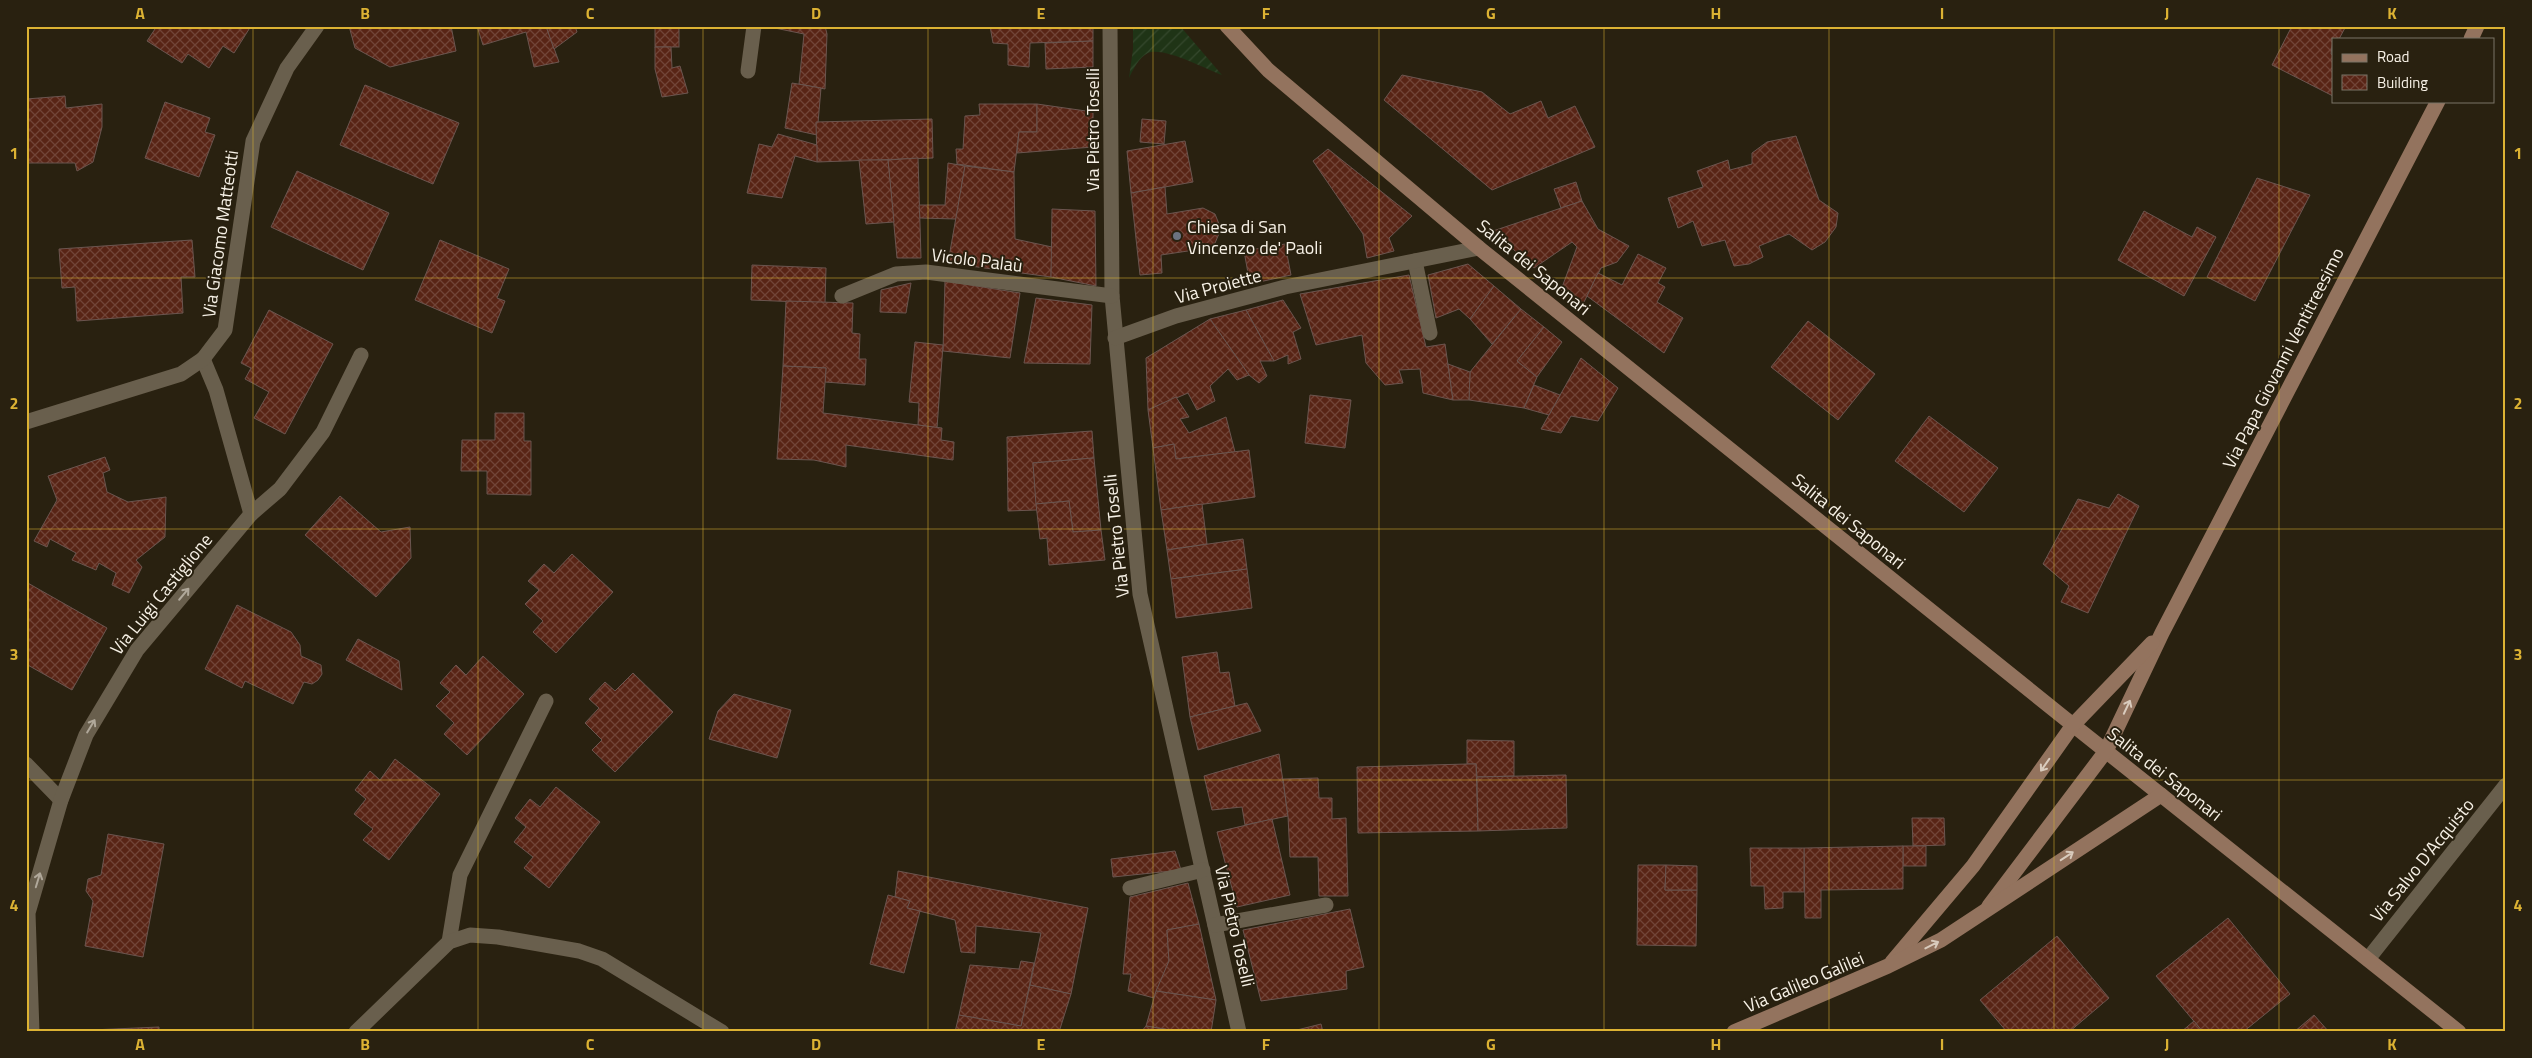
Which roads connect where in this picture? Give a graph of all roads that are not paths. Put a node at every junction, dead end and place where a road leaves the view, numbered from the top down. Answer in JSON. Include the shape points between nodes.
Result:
{"nodes":[{"id":1,"x":317,"y":26,"type":"edge"},
{"id":2,"x":754,"y":26,"type":"edge"},
{"id":3,"x":1110,"y":26,"type":"edge"},
{"id":4,"x":1228,"y":26,"type":"edge"},
{"id":5,"x":2477,"y":26,"type":"edge"},
{"id":6,"x":2471,"y":38,"type":"edge"},
{"id":7,"x":748,"y":71,"type":"dead end"},
{"id":8,"x":2437,"y":102,"type":"edge"},
{"id":9,"x":1480,"y":248,"type":"junction"},
{"id":10,"x":1415,"y":261,"type":"junction"},
{"id":11,"x":842,"y":296,"type":"dead end"},
{"id":12,"x":1112,"y":296,"type":"junction"},
{"id":13,"x":1430,"y":333,"type":"dead end"},
{"id":14,"x":1115,"y":338,"type":"junction"},
{"id":15,"x":361,"y":355,"type":"dead end"},
{"id":16,"x":202,"y":359,"type":"junction"},
{"id":17,"x":26,"y":422,"type":"edge"},
{"id":18,"x":251,"y":514,"type":"junction"},
{"id":19,"x":2162,"y":633,"type":"junction"},
{"id":20,"x":546,"y":701,"type":"dead end"},
{"id":21,"x":2073,"y":725,"type":"junction"},
{"id":22,"x":2106,"y":751,"type":"junction"},
{"id":23,"x":26,"y":764,"type":"edge"},
{"id":24,"x":2506,"y":785,"type":"edge"},
{"id":25,"x":2161,"y":795,"type":"junction"},
{"id":26,"x":61,"y":800,"type":"junction"},
{"id":27,"x":1203,"y":870,"type":"junction"},
{"id":28,"x":1130,"y":888,"type":"dead end"},
{"id":29,"x":1326,"y":905,"type":"dead end"},
{"id":30,"x":1990,"y":906,"type":"junction"},
{"id":31,"x":1215,"y":925,"type":"junction"},
{"id":32,"x":449,"y":942,"type":"junction"},
{"id":33,"x":2368,"y":959,"type":"junction"},
{"id":34,"x":1888,"y":966,"type":"junction"},
{"id":35,"x":32,"y":1032,"type":"edge"},
{"id":36,"x":356,"y":1032,"type":"edge"},
{"id":37,"x":722,"y":1032,"type":"edge"},
{"id":38,"x":1239,"y":1032,"type":"edge"},
{"id":39,"x":1734,"y":1032,"type":"edge"},
{"id":40,"x":2459,"y":1032,"type":"edge"}],
"edges":[{"from":1,"to":16,"type":"street","name":"Via Giacomo Matteotti","via":[[287,68],[253,141],[225,330]]},
{"from":2,"to":7,"type":"street"},
{"from":3,"to":12,"type":"street","name":"Via Pietro Toselli"},
{"from":4,"to":9,"type":"main road","name":"Salita dei Saponari","via":[[1268,70]]},
{"from":5,"to":6,"type":"main road"},
{"from":8,"to":19,"type":"main road","name":"Via Papa Giovanni Ventitreesimo"},
{"from":9,"to":10,"type":"street","name":"Via Proiette"},
{"from":9,"to":21,"type":"main road","name":"Salita dei Saponari"},
{"from":10,"to":13,"type":"street"},
{"from":10,"to":14,"type":"street","name":"Via Proiette","via":[[1284,287],[1176,316]]},
{"from":11,"to":12,"type":"street","name":"Vicolo Palaù","via":[[896,274],[926,272]]},
{"from":12,"to":14,"type":"street","name":"Via Pietro Toselli"},
{"from":14,"to":27,"type":"street","name":"Via Pietro Toselli","via":[[1140,594]]},
{"from":15,"to":18,"type":"street","name":"Via Luigi Castiglione","via":[[323,432],[280,489]]},
{"from":16,"to":17,"type":"street","name":"Via Giacomo Matteotti","via":[[181,374]]},
{"from":16,"to":18,"type":"street","via":[[216,390]]},
{"from":26,"to":18,"type":"street","name":"Via Luigi Castiglione","one_way":true,"via":[[86,735],[137,650]]},
{"from":19,"to":21,"type":"main road"},
{"from":22,"to":19,"type":"main road","one_way":true},
{"from":20,"to":32,"type":"street","via":[[460,875]]},
{"from":21,"to":22,"type":"main road","name":"Salita dei Saponari"},
{"from":21,"to":34,"type":"main road","one_way":true,"via":[[1973,866]]},
{"from":22,"to":25,"type":"main road","name":"Salita dei Saponari"},
{"from":22,"to":30,"type":"main road"},
{"from":23,"to":26,"type":"street"},
{"from":24,"to":33,"type":"street","name":"Via Salvo D'Acquisto"},
{"from":30,"to":25,"type":"main road","name":"Via Galileo Galilei","one_way":true},
{"from":25,"to":33,"type":"main road","name":"Salita dei Saponari"},
{"from":35,"to":26,"type":"street","name":"Via Luigi Castiglione","one_way":true,"via":[[28,913]]},
{"from":27,"to":28,"type":"street"},
{"from":27,"to":31,"type":"street","name":"Via Pietro Toselli"},
{"from":29,"to":31,"type":"street"},
{"from":34,"to":30,"type":"main road","name":"Via Galileo Galilei","one_way":true,"via":[[1941,940]]},
{"from":31,"to":38,"type":"street","name":"Via Pietro Toselli"},
{"from":32,"to":36,"type":"street"},
{"from":32,"to":37,"type":"street","via":[[470,935],[578,951],[602,959]]},
{"from":33,"to":40,"type":"main road","name":"Salita dei Saponari"},
{"from":34,"to":39,"type":"main road","name":"Via Galileo Galilei"}]}
